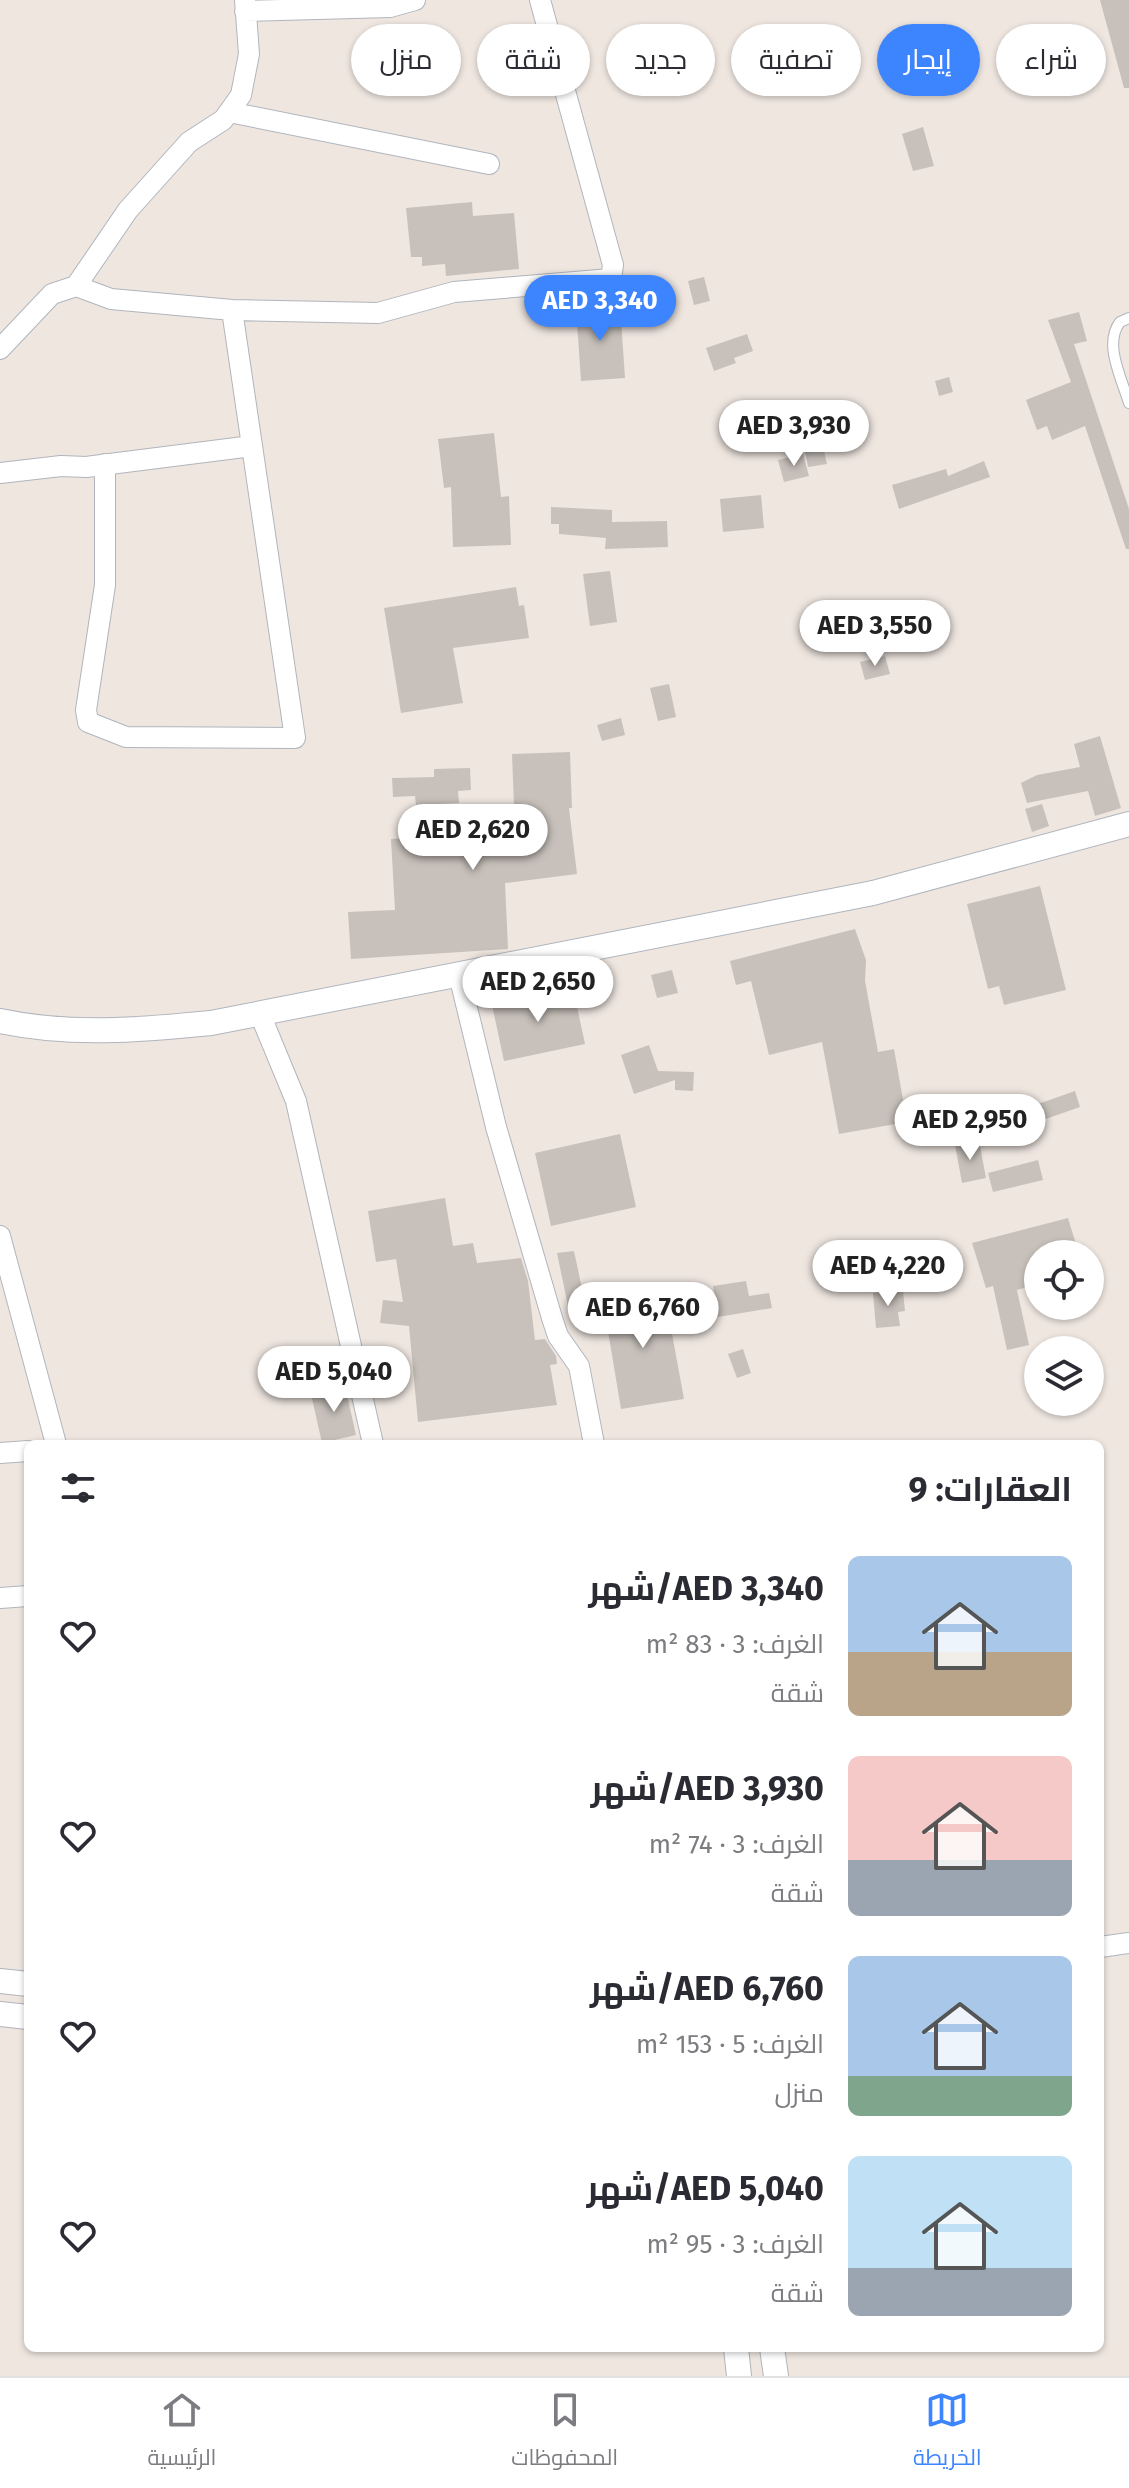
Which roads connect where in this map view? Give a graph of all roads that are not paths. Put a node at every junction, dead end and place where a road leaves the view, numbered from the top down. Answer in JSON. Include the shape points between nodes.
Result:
{"nodes":[{"id":1,"x":415,"y":0,"type":"edge"},
{"id":2,"x":540,"y":0,"type":"edge"},
{"id":3,"x":245,"y":5,"type":"edge"},
{"id":4,"x":229,"y":112,"type":"junction"},
{"id":5,"x":489,"y":164,"type":"dead end"},
{"id":6,"x":76,"y":286,"type":"junction"},
{"id":7,"x":232,"y":310,"type":"junction"},
{"id":8,"x":1129,"y":318,"type":"edge"},
{"id":9,"x":0,"y":349,"type":"edge"},
{"id":10,"x":1129,"y":403,"type":"edge"},
{"id":11,"x":252,"y":446,"type":"junction"},
{"id":12,"x":105,"y":464,"type":"junction"},
{"id":13,"x":0,"y":473,"type":"edge"},
{"id":14,"x":1129,"y":824,"type":"edge"},
{"id":15,"x":459,"y":975,"type":"junction"},
{"id":16,"x":260,"y":1014,"type":"junction"},
{"id":17,"x":0,"y":1021,"type":"edge"},
{"id":18,"x":0,"y":1236,"type":"edge"},
{"id":19,"x":55,"y":1440,"type":"edge"},
{"id":20,"x":372,"y":1440,"type":"edge"},
{"id":21,"x":593,"y":1440,"type":"edge"},
{"id":22,"x":24,"y":1451,"type":"edge"},
{"id":23,"x":0,"y":1453,"type":"edge"},
{"id":24,"x":24,"y":1596,"type":"edge"},
{"id":25,"x":0,"y":1598,"type":"edge"},
{"id":26,"x":1129,"y":1943,"type":"edge"},
{"id":27,"x":1104,"y":1946,"type":"edge"},
{"id":28,"x":0,"y":1981,"type":"edge"},
{"id":29,"x":24,"y":1984,"type":"edge"},
{"id":30,"x":0,"y":2014,"type":"edge"},
{"id":31,"x":24,"y":2017,"type":"edge"},
{"id":32,"x":736,"y":2352,"type":"edge"},
{"id":33,"x":773,"y":2352,"type":"edge"},
{"id":34,"x":739,"y":2376,"type":"edge"},
{"id":35,"x":776,"y":2376,"type":"edge"}],
"edges":[{"from":1,"to":3,"type":"street","via":[[390,7]]},
{"from":2,"to":7,"type":"street","via":[[613,265],[611,279],[454,292],[378,313]]},
{"from":3,"to":4,"type":"street","via":[[249,54],[241,95]]},
{"from":4,"to":5,"type":"street"},
{"from":4,"to":6,"type":"street","via":[[189,142],[128,210]]},
{"from":6,"to":7,"type":"street","via":[[111,299]]},
{"from":6,"to":9,"type":"street","via":[[52,294]]},
{"from":7,"to":11,"type":"street"},
{"from":8,"to":10,"type":"lane","via":[[1120,322],[1113,337]]},
{"from":11,"to":12,"type":"street"},
{"from":11,"to":12,"type":"street","via":[[295,738],[126,737],[88,722],[105,585]]},
{"from":12,"to":13,"type":"street"},
{"from":14,"to":15,"type":"street","via":[[873,893]]},
{"from":15,"to":16,"type":"street"},
{"from":15,"to":21,"type":"street","via":[[496,1127],[555,1327],[579,1366]]},
{"from":16,"to":17,"type":"street","via":[[128,1032]]},
{"from":16,"to":20,"type":"street","via":[[296,1101]]},
{"from":18,"to":19,"type":"street"},
{"from":22,"to":23,"type":"street"},
{"from":24,"to":25,"type":"street"},
{"from":26,"to":27,"type":"street"},
{"from":28,"to":29,"type":"street"},
{"from":30,"to":31,"type":"street"},
{"from":32,"to":34,"type":"street"},
{"from":33,"to":35,"type":"street"}]}
